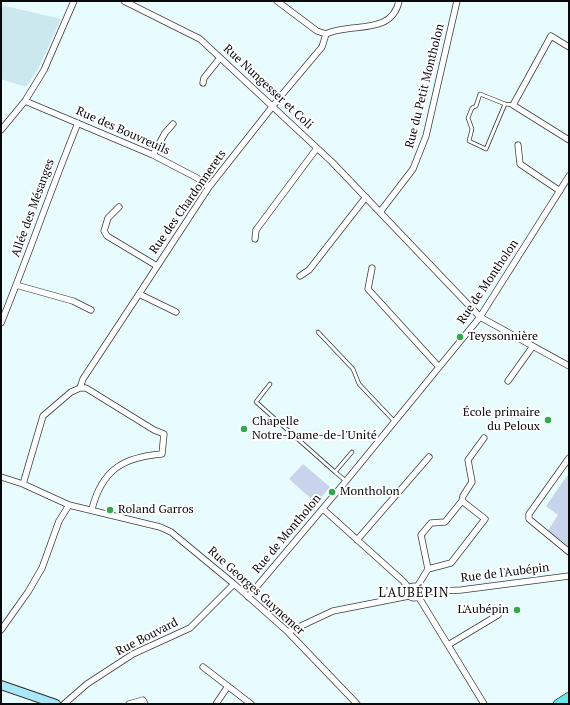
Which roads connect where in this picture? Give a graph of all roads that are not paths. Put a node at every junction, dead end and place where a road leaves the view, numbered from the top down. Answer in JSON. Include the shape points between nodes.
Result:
{"nodes":[{"id":1,"x":74,"y":1,"type":"edge"},
{"id":2,"x":124,"y":1,"type":"edge"},
{"id":3,"x":277,"y":1,"type":"edge"},
{"id":4,"x":400,"y":1,"type":"edge"},
{"id":5,"x":457,"y":1,"type":"edge"},
{"id":6,"x":326,"y":34,"type":"junction"},
{"id":7,"x":569,"y":47,"type":"edge"},
{"id":8,"x":220,"y":58,"type":"junction"},
{"id":9,"x":203,"y":83,"type":"dead end"},
{"id":10,"x":25,"y":101,"type":"junction"},
{"id":11,"x":505,"y":104,"type":"junction"},
{"id":12,"x":513,"y":105,"type":"junction"},
{"id":13,"x":273,"y":106,"type":"junction"},
{"id":14,"x":78,"y":123,"type":"junction"},
{"id":15,"x":173,"y":124,"type":"dead end"},
{"id":16,"x":1,"y":130,"type":"edge"},
{"id":17,"x":569,"y":140,"type":"edge"},
{"id":18,"x":518,"y":145,"type":"dead end"},
{"id":19,"x":317,"y":148,"type":"junction"},
{"id":20,"x":153,"y":155,"type":"junction"},
{"id":21,"x":569,"y":176,"type":"edge"},
{"id":22,"x":209,"y":187,"type":"junction"},
{"id":23,"x":560,"y":191,"type":"junction"},
{"id":24,"x":366,"y":197,"type":"junction"},
{"id":25,"x":120,"y":207,"type":"dead end"},
{"id":26,"x":380,"y":212,"type":"junction"},
{"id":27,"x":255,"y":239,"type":"dead end"},
{"id":28,"x":157,"y":266,"type":"junction"},
{"id":29,"x":372,"y":268,"type":"dead end"},
{"id":30,"x":300,"y":276,"type":"dead end"},
{"id":31,"x":16,"y":285,"type":"junction"},
{"id":32,"x":139,"y":294,"type":"junction"},
{"id":33,"x":91,"y":310,"type":"dead end"},
{"id":34,"x":176,"y":312,"type":"dead end"},
{"id":35,"x":480,"y":317,"type":"junction"},
{"id":36,"x":1,"y":322,"type":"edge"},
{"id":37,"x":318,"y":332,"type":"dead end"},
{"id":38,"x":533,"y":346,"type":"junction"},
{"id":39,"x":569,"y":366,"type":"edge"},
{"id":40,"x":439,"y":367,"type":"junction"},
{"id":41,"x":508,"y":381,"type":"dead end"},
{"id":42,"x":270,"y":384,"type":"dead end"},
{"id":43,"x":80,"y":388,"type":"junction"},
{"id":44,"x":394,"y":421,"type":"junction"},
{"id":45,"x":484,"y":438,"type":"dead end"},
{"id":46,"x":352,"y":452,"type":"dead end"},
{"id":47,"x":429,"y":457,"type":"dead end"},
{"id":48,"x":569,"y":458,"type":"edge"},
{"id":49,"x":335,"y":472,"type":"junction"},
{"id":50,"x":1,"y":476,"type":"edge"},
{"id":51,"x":346,"y":481,"type":"junction"},
{"id":52,"x":23,"y":484,"type":"junction"},
{"id":53,"x":462,"y":501,"type":"junction"},
{"id":54,"x":69,"y":505,"type":"junction"},
{"id":55,"x":92,"y":509,"type":"junction"},
{"id":56,"x":323,"y":509,"type":"junction"},
{"id":57,"x":358,"y":540,"type":"junction"},
{"id":58,"x":569,"y":552,"type":"edge"},
{"id":59,"x":428,"y":569,"type":"junction"},
{"id":60,"x":569,"y":576,"type":"edge"},
{"id":61,"x":234,"y":584,"type":"junction"},
{"id":62,"x":409,"y":588,"type":"junction"},
{"id":63,"x":418,"y":592,"type":"junction"},
{"id":64,"x":409,"y":596,"type":"junction"},
{"id":65,"x":248,"y":597,"type":"junction"},
{"id":66,"x":498,"y":615,"type":"dead end"},
{"id":67,"x":1,"y":630,"type":"edge"},
{"id":68,"x":288,"y":632,"type":"junction"},
{"id":69,"x":448,"y":645,"type":"junction"},
{"id":70,"x":203,"y":667,"type":"dead end"},
{"id":71,"x":1,"y":685,"type":"edge"},
{"id":72,"x":228,"y":686,"type":"junction"},
{"id":73,"x":569,"y":697,"type":"edge"},
{"id":74,"x":56,"y":704,"type":"edge"},
{"id":75,"x":64,"y":704,"type":"edge"},
{"id":76,"x":129,"y":704,"type":"edge"},
{"id":77,"x":145,"y":704,"type":"edge"},
{"id":78,"x":216,"y":704,"type":"edge"},
{"id":79,"x":251,"y":704,"type":"edge"},
{"id":80,"x":357,"y":704,"type":"edge"},
{"id":81,"x":484,"y":704,"type":"edge"},
{"id":82,"x":558,"y":704,"type":"edge"}],
"edges":[{"from":1,"to":10,"type":"street","via":[[44,70]]},
{"from":2,"to":8,"type":"street","name":"Rue Nungesser et Coli","via":[[200,39]]},
{"from":3,"to":6,"type":"street","via":[[317,31]]},
{"from":4,"to":6,"type":"street","via":[[391,18],[383,22],[374,26]]},
{"from":5,"to":26,"type":"street","name":"Rue du Petit Montholon","via":[[426,136],[413,169]]},
{"from":6,"to":13,"type":"street","name":"Rue des Chardonnerets","via":[[322,47]]},
{"from":7,"to":12,"type":"street","via":[[551,36]]},
{"from":8,"to":9,"type":"street"},
{"from":8,"to":13,"type":"street","name":"Rue Nungesser et Coli"},
{"from":10,"to":14,"type":"street","name":"Rue des Bouvreuils"},
{"from":10,"to":16,"type":"street"},
{"from":11,"to":11,"type":"lane","via":[[486,149],[469,141],[472,129],[468,118],[480,94]]},
{"from":11,"to":12,"type":"lane"},
{"from":12,"to":17,"type":"street"},
{"from":13,"to":19,"type":"street","name":"Rue Nungesser et Coli"},
{"from":13,"to":22,"type":"street","name":"Rue des Chardonnerets"},
{"from":14,"to":20,"type":"street","name":"Rue des Bouvreuils"},
{"from":14,"to":31,"type":"street","name":"Allée des Mésanges"},
{"from":15,"to":20,"type":"street"},
{"from":18,"to":23,"type":"street","via":[[520,164]]},
{"from":19,"to":24,"type":"street","name":"Rue Nungesser et Coli"},
{"from":19,"to":27,"type":"street","via":[[256,230]]},
{"from":20,"to":22,"type":"street","name":"Rue des Bouvreuils"},
{"from":21,"to":23,"type":"street","name":"Rue de Montholon"},
{"from":22,"to":28,"type":"street","name":"Rue des Chardonnerets"},
{"from":23,"to":35,"type":"street","name":"Rue de Montholon"},
{"from":24,"to":26,"type":"street","name":"Rue Nungesser et Coli"},
{"from":24,"to":30,"type":"street","via":[[309,270]]},
{"from":25,"to":28,"type":"street","via":[[108,218],[104,231],[107,236]]},
{"from":26,"to":35,"type":"street","name":"Rue Nungesser et Coli"},
{"from":28,"to":32,"type":"street","name":"Rue des Chardonnerets"},
{"from":29,"to":40,"type":"street","via":[[368,289]]},
{"from":31,"to":33,"type":"street","via":[[73,301]]},
{"from":31,"to":36,"type":"street","name":"Allée des Mésanges"},
{"from":32,"to":34,"type":"street"},
{"from":32,"to":43,"type":"street","name":"Rue des Chardonnerets","via":[[83,379]]},
{"from":35,"to":38,"type":"street","name":"Rue Nungesser et Coli"},
{"from":35,"to":40,"type":"street","name":"Rue de Montholon"},
{"from":37,"to":44,"type":"lane","via":[[353,369],[359,384]]},
{"from":38,"to":39,"type":"street","name":"Rue Nungesser et Coli"},
{"from":38,"to":41,"type":"street"},
{"from":40,"to":44,"type":"street","name":"Rue de Montholon"},
{"from":42,"to":49,"type":"lane","via":[[256,402]]},
{"from":43,"to":52,"type":"street","via":[[71,392],[43,416]]},
{"from":43,"to":55,"type":"street","via":[[86,388],[164,434],[162,454],[132,459],[106,477],[95,497]]},
{"from":44,"to":51,"type":"street","name":"Rue de Montholon"},
{"from":45,"to":53,"type":"street","via":[[468,460],[472,482]]},
{"from":46,"to":49,"type":"lane"},
{"from":47,"to":57,"type":"street"},
{"from":48,"to":58,"type":"street","via":[[529,514],[529,519]]},
{"from":49,"to":51,"type":"lane"},
{"from":50,"to":52,"type":"street","name":"Rue Georges Guynemer"},
{"from":51,"to":56,"type":"street","name":"Rue de Montholon"},
{"from":52,"to":54,"type":"street","name":"Rue Georges Guynemer"},
{"from":53,"to":59,"type":"street","via":[[445,522],[431,523],[421,535]]},
{"from":53,"to":59,"type":"street","via":[[485,519],[451,563]]},
{"from":54,"to":55,"type":"street","name":"Rue Georges Guynemer"},
{"from":54,"to":67,"type":"street","via":[[59,521],[42,568]]},
{"from":55,"to":61,"type":"street","name":"Rue Georges Guynemer","via":[[171,532]]},
{"from":56,"to":57,"type":"street"},
{"from":56,"to":65,"type":"street","name":"Rue de Montholon"},
{"from":57,"to":62,"type":"street"},
{"from":59,"to":63,"type":"street"},
{"from":60,"to":63,"type":"street","name":"Rue de l'Aubépin","via":[[462,590]]},
{"from":61,"to":65,"type":"street","name":"Rue Georges Guynemer"},
{"from":61,"to":75,"type":"street","name":"Rue Bouvard","via":[[190,628],[133,654],[87,684]]},
{"from":62,"to":63,"type":"street","via":[[413,586]]},
{"from":62,"to":64,"type":"street"},
{"from":63,"to":64,"type":"street","via":[[414,598]]},
{"from":63,"to":69,"type":"street"},
{"from":64,"to":68,"type":"street","via":[[333,611]]},
{"from":65,"to":68,"type":"street","name":"Rue Georges Guynemer"},
{"from":66,"to":69,"type":"street"},
{"from":68,"to":80,"type":"street","name":"Rue Georges Guynemer"},
{"from":69,"to":81,"type":"street"},
{"from":70,"to":72,"type":"street"},
{"from":71,"to":74,"type":"street"},
{"from":72,"to":78,"type":"street"},
{"from":72,"to":79,"type":"street"},
{"from":73,"to":82,"type":"main road"},
{"from":76,"to":77,"type":"street","via":[[143,700]]}]}
